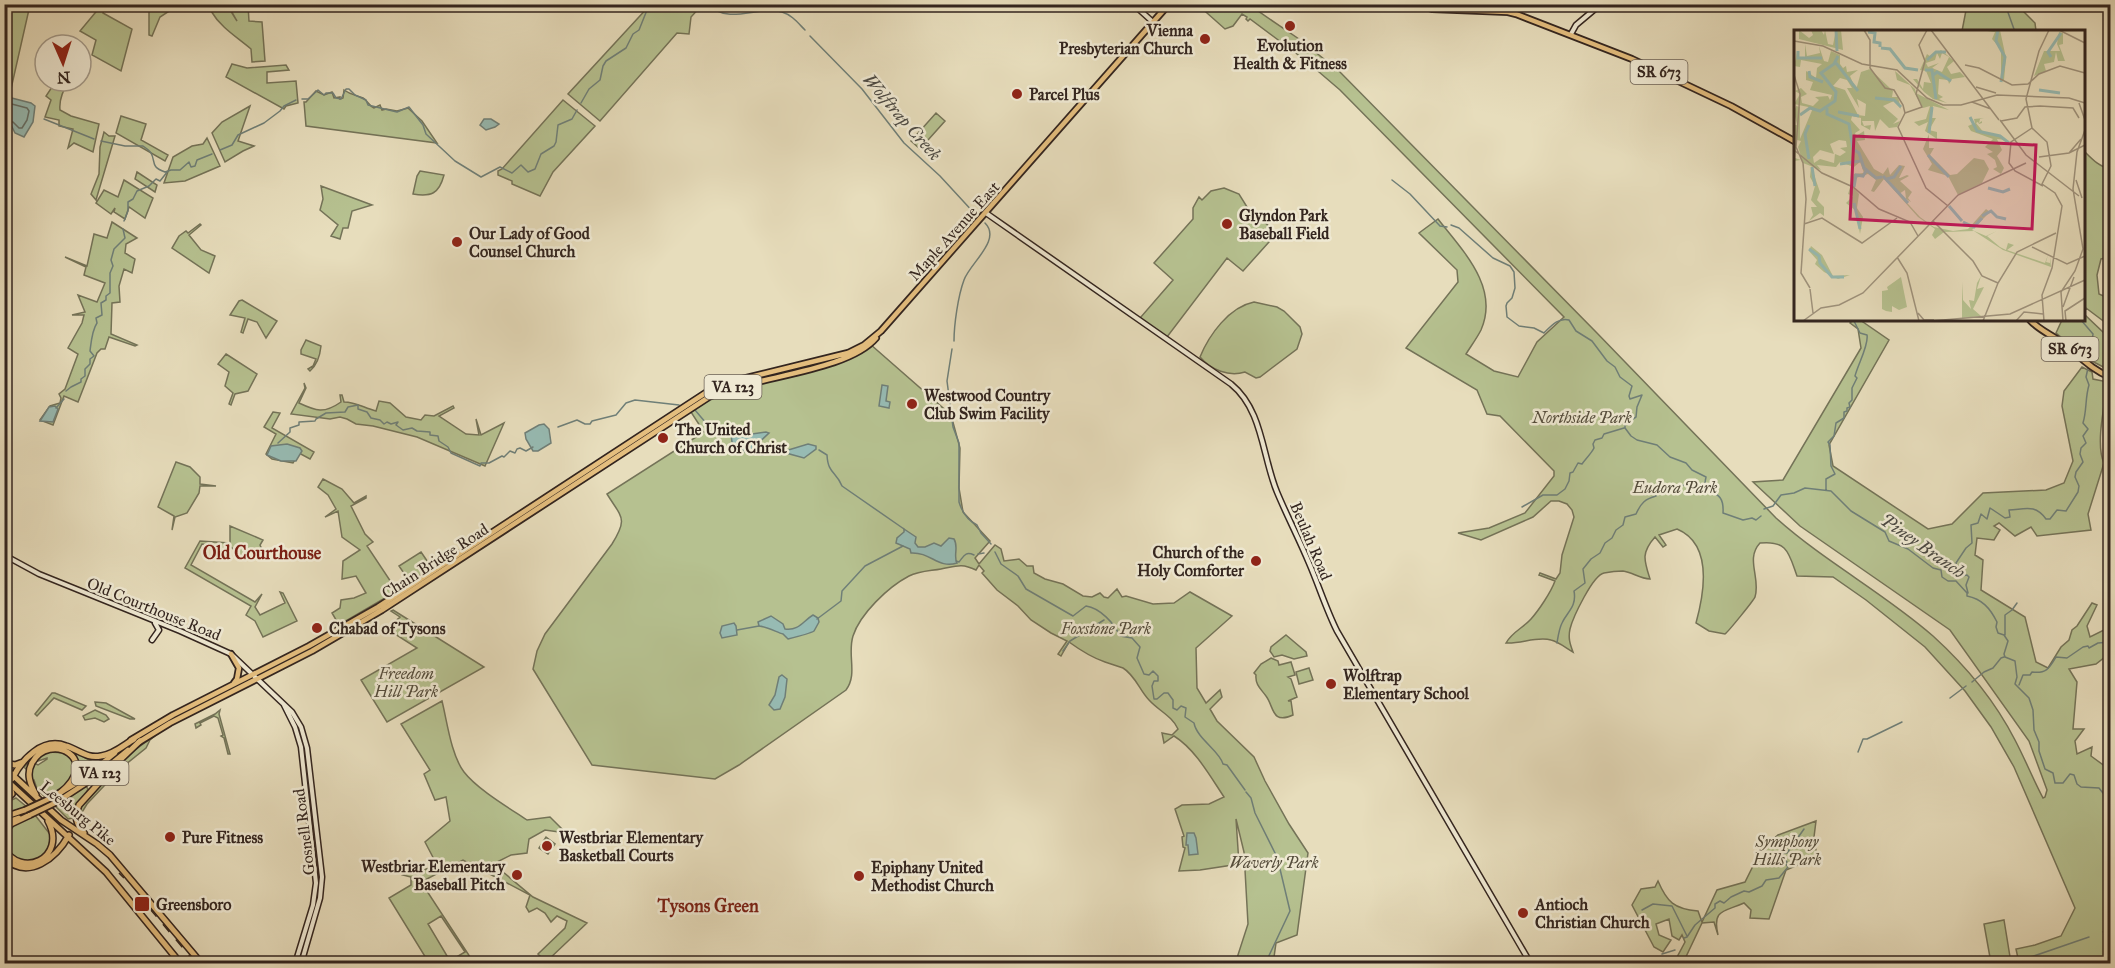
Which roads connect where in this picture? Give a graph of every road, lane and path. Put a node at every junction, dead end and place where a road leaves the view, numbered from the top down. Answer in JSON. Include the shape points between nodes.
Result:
{"nodes":[{"id":1,"x":1133,"y":4,"type":"edge"},
{"id":2,"x":1169,"y":4,"type":"edge"},
{"id":3,"x":1417,"y":4,"type":"edge"},
{"id":4,"x":1601,"y":4,"type":"edge"},
{"id":5,"x":1154,"y":23,"type":"junction"},
{"id":6,"x":1571,"y":34,"type":"junction"},
{"id":7,"x":1794,"y":141,"type":"edge"},
{"id":8,"x":986,"y":213,"type":"junction"},
{"id":9,"x":2031,"y":321,"type":"edge"},
{"id":10,"x":880,"y":332,"type":"junction"},
{"id":11,"x":2110,"y":377,"type":"edge"},
{"id":12,"x":705,"y":393,"type":"joint"},
{"id":13,"x":4,"y":555,"type":"edge"},
{"id":14,"x":152,"y":620,"type":"junction"},
{"id":15,"x":152,"y":640,"type":"dead end"},
{"id":16,"x":231,"y":654,"type":"junction"},
{"id":17,"x":256,"y":676,"type":"junction"},
{"id":18,"x":230,"y":687,"type":"junction"},
{"id":19,"x":283,"y":703,"type":"junction"},
{"id":20,"x":137,"y":740,"type":"junction"},
{"id":21,"x":29,"y":757,"type":"junction"},
{"id":22,"x":4,"y":765,"type":"edge"},
{"id":23,"x":303,"y":768,"type":"joint"},
{"id":24,"x":309,"y":768,"type":"joint"},
{"id":25,"x":14,"y":776,"type":"junction"},
{"id":26,"x":6,"y":779,"type":"edge"},
{"id":27,"x":19,"y":790,"type":"junction"},
{"id":28,"x":60,"y":793,"type":"junction"},
{"id":29,"x":4,"y":800,"type":"edge"},
{"id":30,"x":40,"y":801,"type":"junction"},
{"id":31,"x":27,"y":812,"type":"junction"},
{"id":32,"x":44,"y":814,"type":"junction"},
{"id":33,"x":4,"y":817,"type":"edge"},
{"id":34,"x":4,"y":823,"type":"edge"},
{"id":35,"x":73,"y":828,"type":"junction"},
{"id":36,"x":4,"y":833,"type":"edge"},
{"id":37,"x":68,"y":837,"type":"junction"},
{"id":38,"x":89,"y":838,"type":"junction"},
{"id":39,"x":4,"y":848,"type":"edge"},
{"id":40,"x":4,"y":858,"type":"edge"},
{"id":41,"x":181,"y":963,"type":"edge"},
{"id":42,"x":202,"y":963,"type":"edge"},
{"id":43,"x":296,"y":963,"type":"edge"},
{"id":44,"x":301,"y":963,"type":"edge"},
{"id":45,"x":1531,"y":963,"type":"edge"}],
"edges":[{"from":1,"to":5,"type":"main road"},
{"from":2,"to":5,"type":"main road","name":"Maple Avenue East","number":"VA 123"},
{"from":3,"to":6,"type":"main road","number":"SR 673","via":[[1432,9],[1508,12]]},
{"from":4,"to":6,"type":"main road"},
{"from":5,"to":8,"type":"main road","name":"Maple Avenue East","number":"VA 123"},
{"from":6,"to":7,"type":"main road","number":"SR 673","via":[[1623,54]]},
{"from":8,"to":10,"type":"main road","name":"Maple Avenue East","number":"VA 123"},
{"from":8,"to":45,"type":"main road","name":"Beulah Road","via":[[1241,393],[1253,412],[1277,493],[1353,659]]},
{"from":9,"to":11,"type":"main road","number":"SR 673"},
{"from":10,"to":12,"type":"main road","name":"Maple Avenue East","number":"VA 123","via":[[848,353],[734,381]]},
{"from":10,"to":17,"type":"main road","name":"Chain Bridge Road","number":"VA 123","via":[[854,356],[709,397],[397,601],[329,642]]},
{"from":12,"to":17,"type":"main road","name":"Chain Bridge Road","number":"VA 123","via":[[378,607]]},
{"from":13,"to":14,"type":"main road","name":"Old Courthouse Road","via":[[39,574]]},
{"from":14,"to":15,"type":"main road","via":[[159,630]]},
{"from":14,"to":16,"type":"main road","name":"Old Courthouse Road"},
{"from":16,"to":17,"type":"main road","name":"Old Courthouse Road"},
{"from":16,"to":18,"type":"main road","via":[[239,671]]},
{"from":17,"to":18,"type":"main road","name":"Chain Bridge Road","number":"VA 123"},
{"from":17,"to":19,"type":"main road","name":"Old Courthouse Road"},
{"from":17,"to":20,"type":"main road","name":"Chain Bridge Road","number":"VA 123"},
{"from":18,"to":20,"type":"main road","name":"Chain Bridge Road","number":"VA 123","via":[[173,715]]},
{"from":19,"to":23,"type":"main road","name":"Old Courthouse Road","via":[[299,737]]},
{"from":19,"to":24,"type":"main road","name":"Old Courthouse Road","via":[[301,727]]},
{"from":20,"to":21,"type":"highway","via":[[102,756],[88,756],[54,743]]},
{"from":20,"to":28,"type":"main road","name":"Chain Bridge Road","number":"VA 123"},
{"from":20,"to":31,"type":"main road","name":"Chain Bridge Road","number":"VA 123","bridge":true,"via":[[95,777],[57,802]]},
{"from":20,"to":38,"type":"highway","via":[[78,807],[77,824]]},
{"from":21,"to":22,"type":"highway","via":[[18,765]]},
{"from":21,"to":25,"type":"highway"},
{"from":22,"to":25,"type":"highway","name":"Leesburg Pike"},
{"from":23,"to":43,"type":"main road","name":"Gosnell Road","via":[[316,883]]},
{"from":24,"to":44,"type":"main road","name":"Gosnell Road","via":[[322,884]]},
{"from":25,"to":27,"type":"highway","via":[[13,783]]},
{"from":25,"to":30,"type":"highway","name":"Leesburg Pike"},
{"from":26,"to":27,"type":"highway","name":"Leesburg Pike"},
{"from":26,"to":29,"type":"highway","via":[[13,792]]},
{"from":27,"to":32,"type":"highway","name":"Leesburg Pike"},
{"from":28,"to":30,"type":"highway","via":[[75,778],[74,758],[66,751],[47,750],[33,760],[29,774]]},
{"from":28,"to":31,"type":"main road","name":"Chain Bridge Road","number":"VA 123","bridge":true},
{"from":30,"to":35,"type":"highway","name":"Leesburg Pike"},
{"from":31,"to":33,"type":"main road","name":"Chain Bridge Road","number":"VA 123"},
{"from":31,"to":34,"type":"main road","name":"Chain Bridge Road","number":"VA 123"},
{"from":31,"to":36,"type":"highway"},
{"from":32,"to":37,"type":"highway","name":"Leesburg Pike"},
{"from":32,"to":39,"type":"highway","via":[[54,840],[46,856],[34,862],[21,862]]},
{"from":35,"to":37,"type":"highway"},
{"from":35,"to":38,"type":"highway","name":"Leesburg Pike"},
{"from":37,"to":40,"type":"highway","via":[[38,866],[20,867]]},
{"from":37,"to":41,"type":"highway","name":"Leesburg Pike","via":[[106,872]]},
{"from":38,"to":42,"type":"highway","name":"Leesburg Pike","via":[[117,862]]}]}
